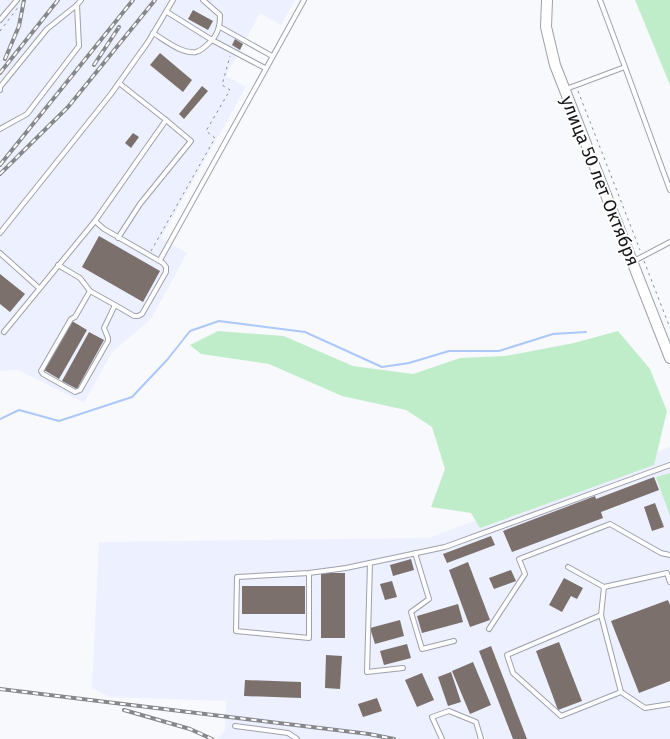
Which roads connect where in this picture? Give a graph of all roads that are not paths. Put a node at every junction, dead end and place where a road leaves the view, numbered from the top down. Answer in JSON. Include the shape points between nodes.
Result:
{"nodes":[{"id":1,"x":17,"y":0,"type":"edge"},
{"id":2,"x":81,"y":0,"type":"edge"},
{"id":3,"x":173,"y":0,"type":"edge"},
{"id":4,"x":203,"y":0,"type":"edge"},
{"id":5,"x":215,"y":0,"type":"edge"},
{"id":6,"x":304,"y":0,"type":"edge"},
{"id":7,"x":547,"y":0,"type":"edge"},
{"id":8,"x":600,"y":0,"type":"edge"},
{"id":9,"x":209,"y":4,"type":"junction"},
{"id":10,"x":77,"y":5,"type":"junction"},
{"id":11,"x":166,"y":12,"type":"junction"},
{"id":12,"x":0,"y":20,"type":"edge"},
{"id":13,"x":220,"y":27,"type":"junction"},
{"id":14,"x":153,"y":33,"type":"junction"},
{"id":15,"x":212,"y":40,"type":"junction"},
{"id":16,"x":272,"y":56,"type":"junction"},
{"id":17,"x":625,"y":67,"type":"junction"},
{"id":18,"x":265,"y":68,"type":"junction"},
{"id":19,"x":119,"y":84,"type":"junction"},
{"id":20,"x":0,"y":90,"type":"edge"},
{"id":21,"x":564,"y":90,"type":"junction"},
{"id":22,"x":166,"y":120,"type":"junction"},
{"id":23,"x":0,"y":128,"type":"edge"},
{"id":24,"x":670,"y":190,"type":"edge"},
{"id":25,"x":95,"y":221,"type":"junction"},
{"id":26,"x":0,"y":234,"type":"edge"},
{"id":27,"x":118,"y":238,"type":"junction"},
{"id":28,"x":670,"y":242,"type":"edge"},
{"id":29,"x":0,"y":253,"type":"edge"},
{"id":30,"x":160,"y":260,"type":"junction"},
{"id":31,"x":632,"y":262,"type":"junction"},
{"id":32,"x":58,"y":265,"type":"junction"},
{"id":33,"x":39,"y":288,"type":"junction"},
{"id":34,"x":90,"y":291,"type":"junction"},
{"id":35,"x":114,"y":305,"type":"junction"},
{"id":36,"x":4,"y":332,"type":"dead end"},
{"id":37,"x":670,"y":358,"type":"edge"},
{"id":38,"x":670,"y":465,"type":"edge"},
{"id":39,"x":415,"y":553,"type":"junction"},
{"id":40,"x":670,"y":555,"type":"edge"},
{"id":41,"x":370,"y":563,"type":"junction"},
{"id":42,"x":568,"y":567,"type":"dead end"},
{"id":43,"x":309,"y":573,"type":"junction"},
{"id":44,"x":670,"y":582,"type":"edge"},
{"id":45,"x":604,"y":587,"type":"junction"},
{"id":46,"x":601,"y":615,"type":"junction"},
{"id":47,"x":489,"y":629,"type":"dead end"},
{"id":48,"x":454,"y":641,"type":"dead end"},
{"id":49,"x":403,"y":668,"type":"dead end"},
{"id":50,"x":621,"y":692,"type":"junction"},
{"id":51,"x":670,"y":704,"type":"edge"},
{"id":52,"x":235,"y":726,"type":"dead end"},
{"id":53,"x":297,"y":739,"type":"edge"},
{"id":54,"x":442,"y":739,"type":"edge"},
{"id":55,"x":480,"y":739,"type":"edge"}],
"edges":[{"from":1,"to":12,"type":"lane"},
{"from":2,"to":10,"type":"lane"},
{"from":3,"to":11,"type":"lane"},
{"from":4,"to":9,"type":"lane"},
{"from":5,"to":9,"type":"lane"},
{"from":6,"to":16,"type":"lane"},
{"from":7,"to":21,"type":"main road","name":"улица 50 лет Октября","via":[[550,47]]},
{"from":8,"to":17,"type":"lane"},
{"from":9,"to":13,"type":"lane","via":[[220,15]]},
{"from":10,"to":20,"type":"lane","via":[[47,29]]},
{"from":10,"to":23,"type":"lane","via":[[79,46],[27,114]]},
{"from":11,"to":14,"type":"lane"},
{"from":11,"to":15,"type":"lane"},
{"from":13,"to":15,"type":"lane"},
{"from":13,"to":16,"type":"lane"},
{"from":14,"to":15,"type":"lane","via":[[185,50],[197,52]]},
{"from":14,"to":19,"type":"lane"},
{"from":15,"to":18,"type":"lane"},
{"from":16,"to":18,"type":"lane"},
{"from":17,"to":21,"type":"lane"},
{"from":17,"to":24,"type":"lane"},
{"from":18,"to":30,"type":"lane"},
{"from":19,"to":22,"type":"lane"},
{"from":19,"to":26,"type":"lane"},
{"from":21,"to":31,"type":"main road","name":"улица 50 лет Октября"},
{"from":22,"to":25,"type":"lane"},
{"from":22,"to":27,"type":"lane","via":[[191,141],[140,204]]},
{"from":25,"to":27,"type":"lane"},
{"from":25,"to":32,"type":"lane"},
{"from":27,"to":30,"type":"lane"},
{"from":28,"to":31,"type":"lane"},
{"from":29,"to":33,"type":"lane"},
{"from":30,"to":35,"type":"lane","via":[[166,272],[142,314],[134,316]]},
{"from":31,"to":37,"type":"main road","name":"улица 50 лет Октября"},
{"from":32,"to":33,"type":"lane"},
{"from":32,"to":34,"type":"lane","via":[[80,278]]},
{"from":33,"to":36,"type":"lane"},
{"from":34,"to":35,"type":"lane"},
{"from":34,"to":35,"type":"lane","via":[[41,371],[43,374],[75,392],[80,390],[108,341],[104,328]]},
{"from":38,"to":39,"type":"lane","via":[[445,547]]},
{"from":39,"to":41,"type":"lane"},
{"from":39,"to":48,"type":"lane","via":[[429,599],[411,612],[422,649]]},
{"from":40,"to":47,"type":"lane","via":[[610,524],[519,559],[525,574]]},
{"from":41,"to":43,"type":"lane"},
{"from":41,"to":49,"type":"lane","via":[[366,672]]},
{"from":42,"to":45,"type":"lane"},
{"from":43,"to":43,"type":"lane","via":[[237,577],[236,631],[309,638]]},
{"from":44,"to":45,"type":"lane","via":[[667,573]]},
{"from":45,"to":46,"type":"lane"},
{"from":46,"to":50,"type":"lane"},
{"from":46,"to":50,"type":"lane","via":[[507,654],[513,673],[560,716]]},
{"from":50,"to":51,"type":"lane","via":[[645,708]]},
{"from":52,"to":53,"type":"lane","via":[[288,733]]},
{"from":54,"to":55,"type":"lane","via":[[432,716],[449,710],[476,722]]}]}
